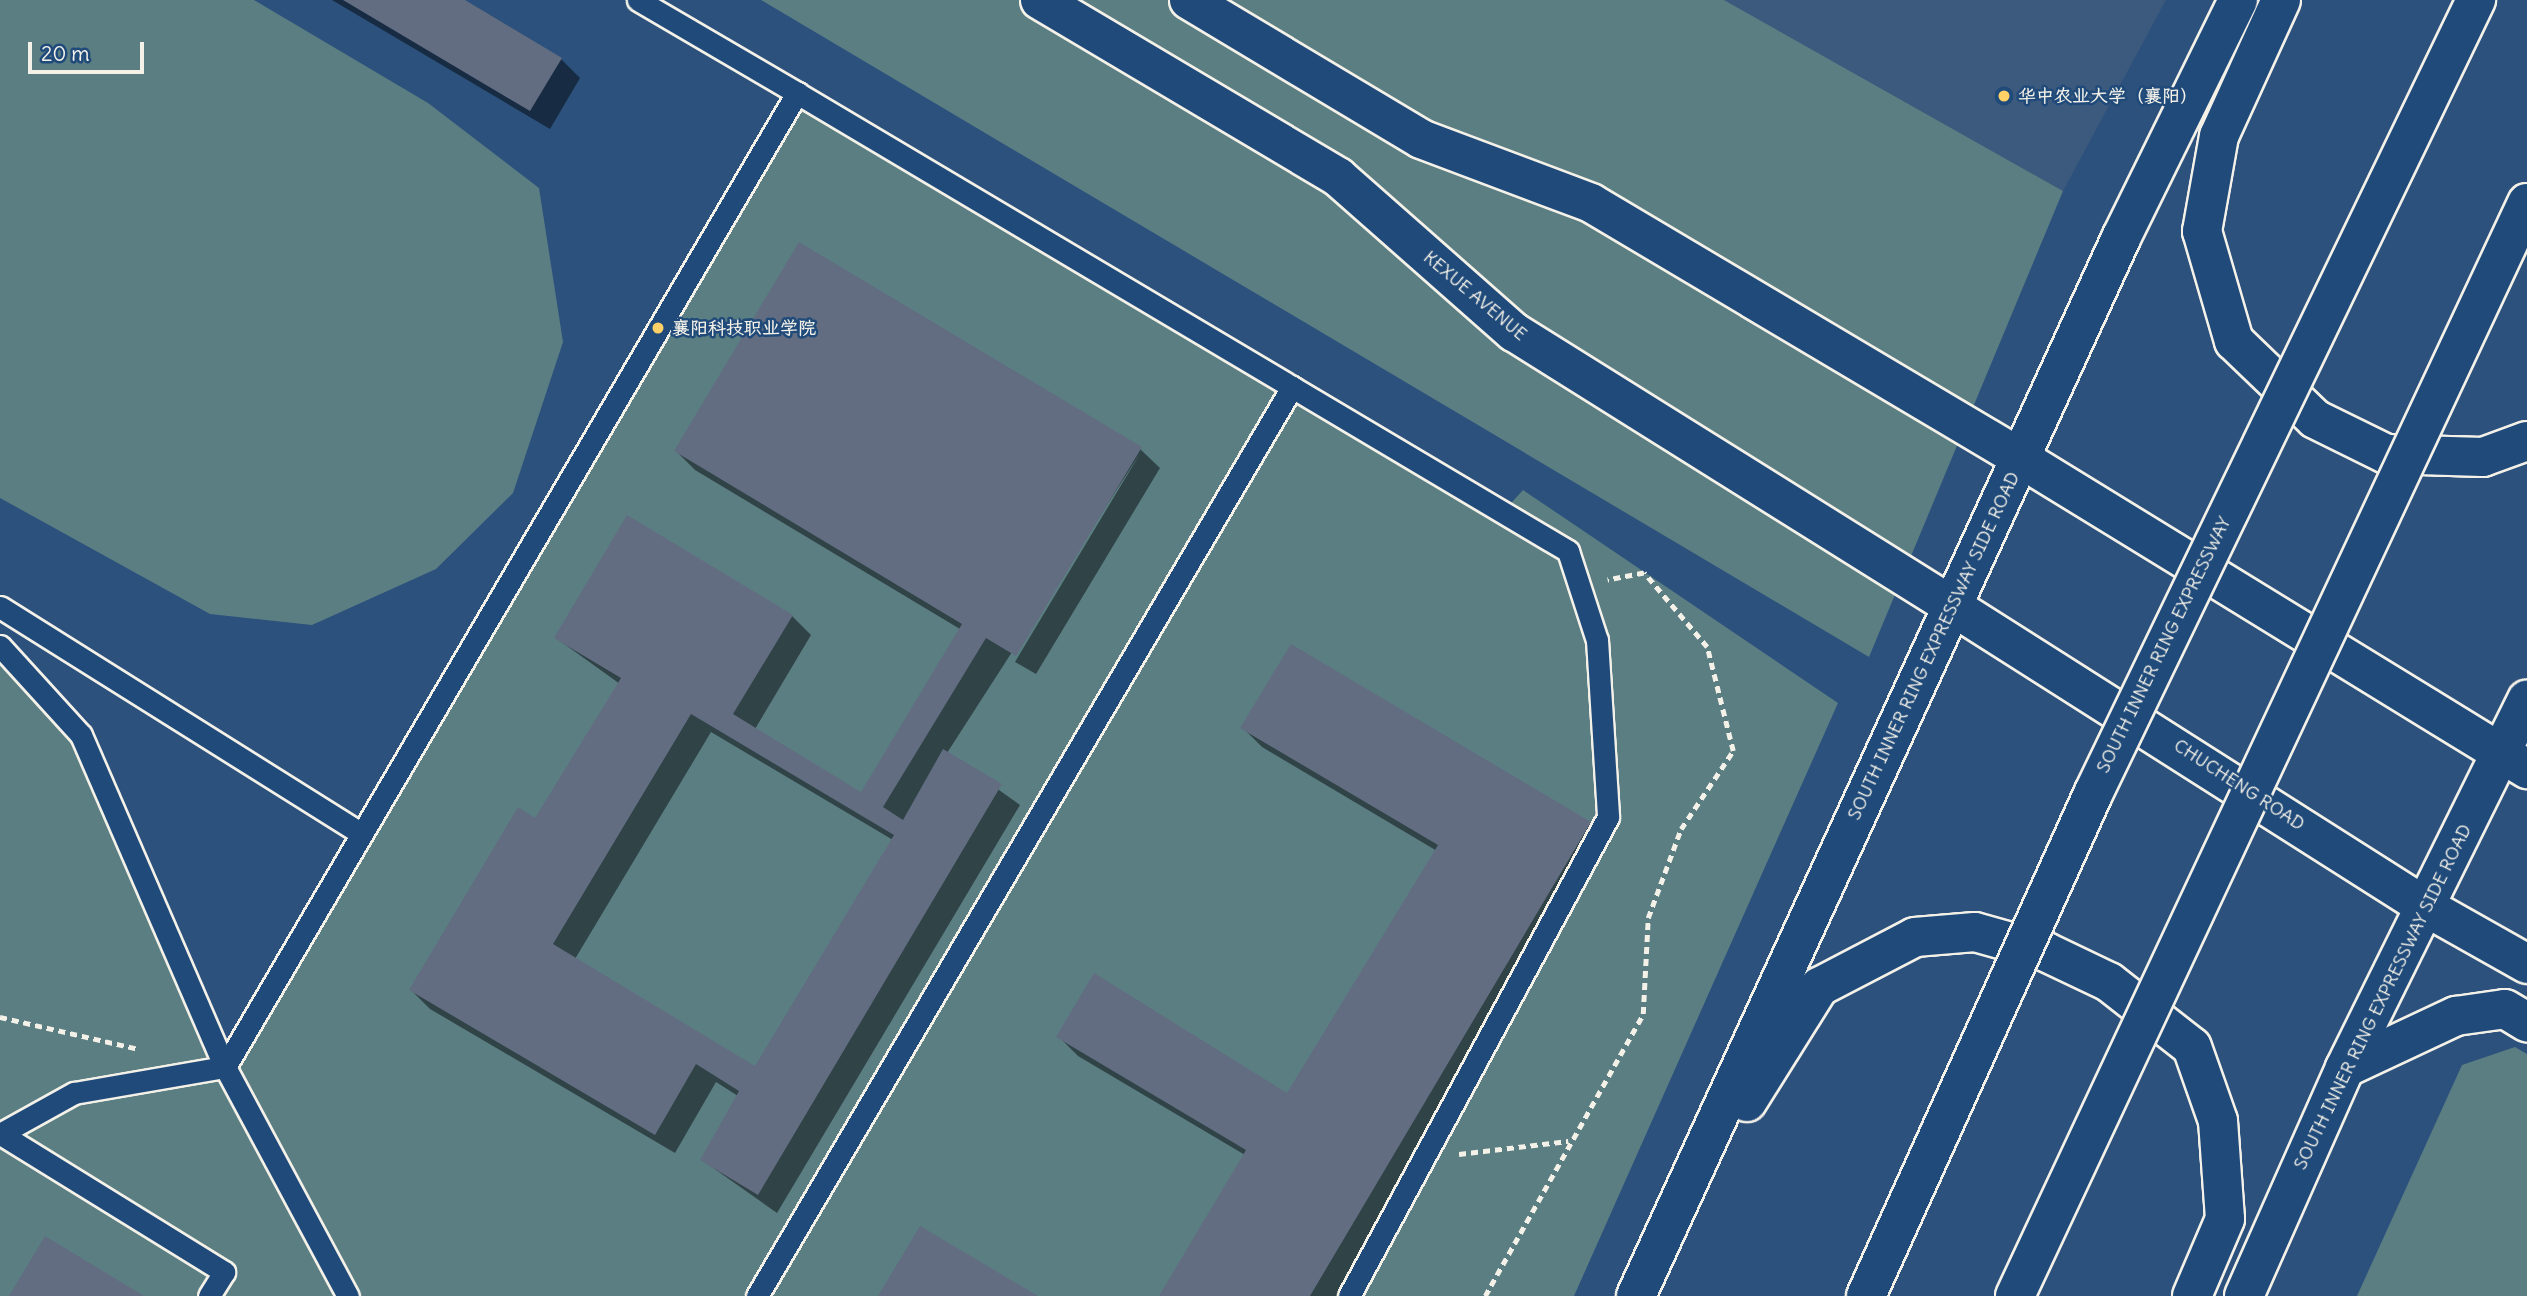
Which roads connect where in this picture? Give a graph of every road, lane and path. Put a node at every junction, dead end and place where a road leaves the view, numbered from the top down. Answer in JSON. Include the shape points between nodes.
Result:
{"nodes":[{"id":1,"x":638,"y":0,"type":"edge"},
{"id":2,"x":1041,"y":0,"type":"edge"},
{"id":3,"x":2238,"y":0,"type":"edge"},
{"id":4,"x":2281,"y":0,"type":"edge"},
{"id":5,"x":2476,"y":0,"type":"edge"},
{"id":6,"x":1206,"y":4,"type":"edge"},
{"id":7,"x":797,"y":93,"type":"junction"},
{"id":8,"x":2527,"y":203,"type":"edge"},
{"id":9,"x":1292,"y":387,"type":"junction"},
{"id":10,"x":2527,"y":441,"type":"edge"},
{"id":11,"x":2020,"y":458,"type":"junction"},
{"id":12,"x":1579,"y":586,"type":"junction"},
{"id":13,"x":1952,"y":606,"type":"junction"},
{"id":14,"x":0,"y":607,"type":"edge"},
{"id":15,"x":0,"y":646,"type":"edge"},
{"id":16,"x":2527,"y":699,"type":"edge"},
{"id":17,"x":2514,"y":761,"type":"edge"},
{"id":18,"x":362,"y":834,"type":"junction"},
{"id":19,"x":2426,"y":907,"type":"junction"},
{"id":20,"x":2527,"y":964,"type":"edge"},
{"id":21,"x":2520,"y":1012,"type":"edge"},
{"id":22,"x":0,"y":1017,"type":"edge"},
{"id":23,"x":145,"y":1051,"type":"dead end"},
{"id":24,"x":225,"y":1067,"type":"junction"},
{"id":25,"x":2345,"y":1068,"type":"junction"},
{"id":26,"x":2,"y":1135,"type":"edge"},
{"id":27,"x":1569,"y":1141,"type":"junction"},
{"id":28,"x":1424,"y":1158,"type":"junction"},
{"id":29,"x":1662,"y":1239,"type":"junction"},
{"id":30,"x":209,"y":1296,"type":"edge"},
{"id":31,"x":348,"y":1296,"type":"edge"},
{"id":32,"x":757,"y":1296,"type":"edge"},
{"id":33,"x":1349,"y":1296,"type":"edge"},
{"id":34,"x":1485,"y":1296,"type":"edge"},
{"id":35,"x":1636,"y":1296,"type":"edge"},
{"id":36,"x":1866,"y":1296,"type":"edge"},
{"id":37,"x":2015,"y":1296,"type":"edge"},
{"id":38,"x":2192,"y":1296,"type":"edge"},
{"id":39,"x":2244,"y":1296,"type":"edge"}],
"edges":[{"from":1,"to":7,"type":"lane"},
{"from":2,"to":13,"type":"main road","name":"KEXUE AVENUE","via":[[1338,177],[1514,332]]},
{"from":3,"to":11,"type":"main road","name":"SOUTH INNER RING EXPRESSWAY SIDE ROAD"},
{"from":4,"to":10,"type":"main road","via":[[2218,136],[2202,231],[2234,341],[2315,419],[2386,454],[2483,457]]},
{"from":5,"to":36,"type":"main road","name":"SOUTH INNER RING EXPRESSWAY","bridge":true,"via":[[2092,794]]},
{"from":6,"to":11,"type":"main road","via":[[1421,139],[1591,203]]},
{"from":7,"to":9,"type":"lane"},
{"from":7,"to":18,"type":"lane"},
{"from":8,"to":37,"type":"main road","bridge":true},
{"from":9,"to":12,"type":"lane","via":[[1568,551]]},
{"from":9,"to":32,"type":"lane"},
{"from":11,"to":13,"type":"main road","name":"SOUTH INNER RING EXPRESSWAY SIDE ROAD"},
{"from":11,"to":17,"type":"main road"},
{"from":12,"to":27,"type":"path","via":[[1644,573],[1707,648],[1733,751],[1681,829],[1648,918],[1643,1014]]},
{"from":12,"to":28,"type":"lane","via":[[1597,640],[1608,817]]},
{"from":13,"to":19,"type":"main road","name":"CHUCHENG ROAD"},
{"from":13,"to":29,"type":"main road","name":"SOUTH INNER RING EXPRESSWAY SIDE ROAD"},
{"from":14,"to":18,"type":"lane"},
{"from":15,"to":24,"type":"lane","via":[[81,735]]},
{"from":16,"to":17,"type":"main road","name":"SOUTH INNER RING EXPRESSWAY SIDE ROAD"},
{"from":17,"to":19,"type":"main road","name":"SOUTH INNER RING EXPRESSWAY SIDE ROAD"},
{"from":18,"to":24,"type":"lane"},
{"from":19,"to":20,"type":"main road","name":"CHUCHENG ROAD"},
{"from":19,"to":25,"type":"main road","name":"SOUTH INNER RING EXPRESSWAY SIDE ROAD"},
{"from":21,"to":25,"type":"main road","via":[[2456,1016]]},
{"from":22,"to":23,"type":"path"},
{"from":24,"to":26,"type":"lane","via":[[74,1093]]},
{"from":24,"to":31,"type":"lane"},
{"from":25,"to":39,"type":"main road","name":"SOUTH INNER RING EXPRESSWAY SIDE ROAD"},
{"from":26,"to":30,"type":"lane","via":[[224,1272]]},
{"from":27,"to":28,"type":"path"},
{"from":27,"to":34,"type":"path"},
{"from":28,"to":33,"type":"lane"},
{"from":29,"to":35,"type":"main road","name":"SOUTH INNER RING EXPRESSWAY SIDE ROAD"},
{"from":29,"to":38,"type":"main road","via":[[1819,987],[1915,937],[1975,932],[2046,952],[2109,982],[2192,1047],[2218,1121],[2225,1219]]}]}
